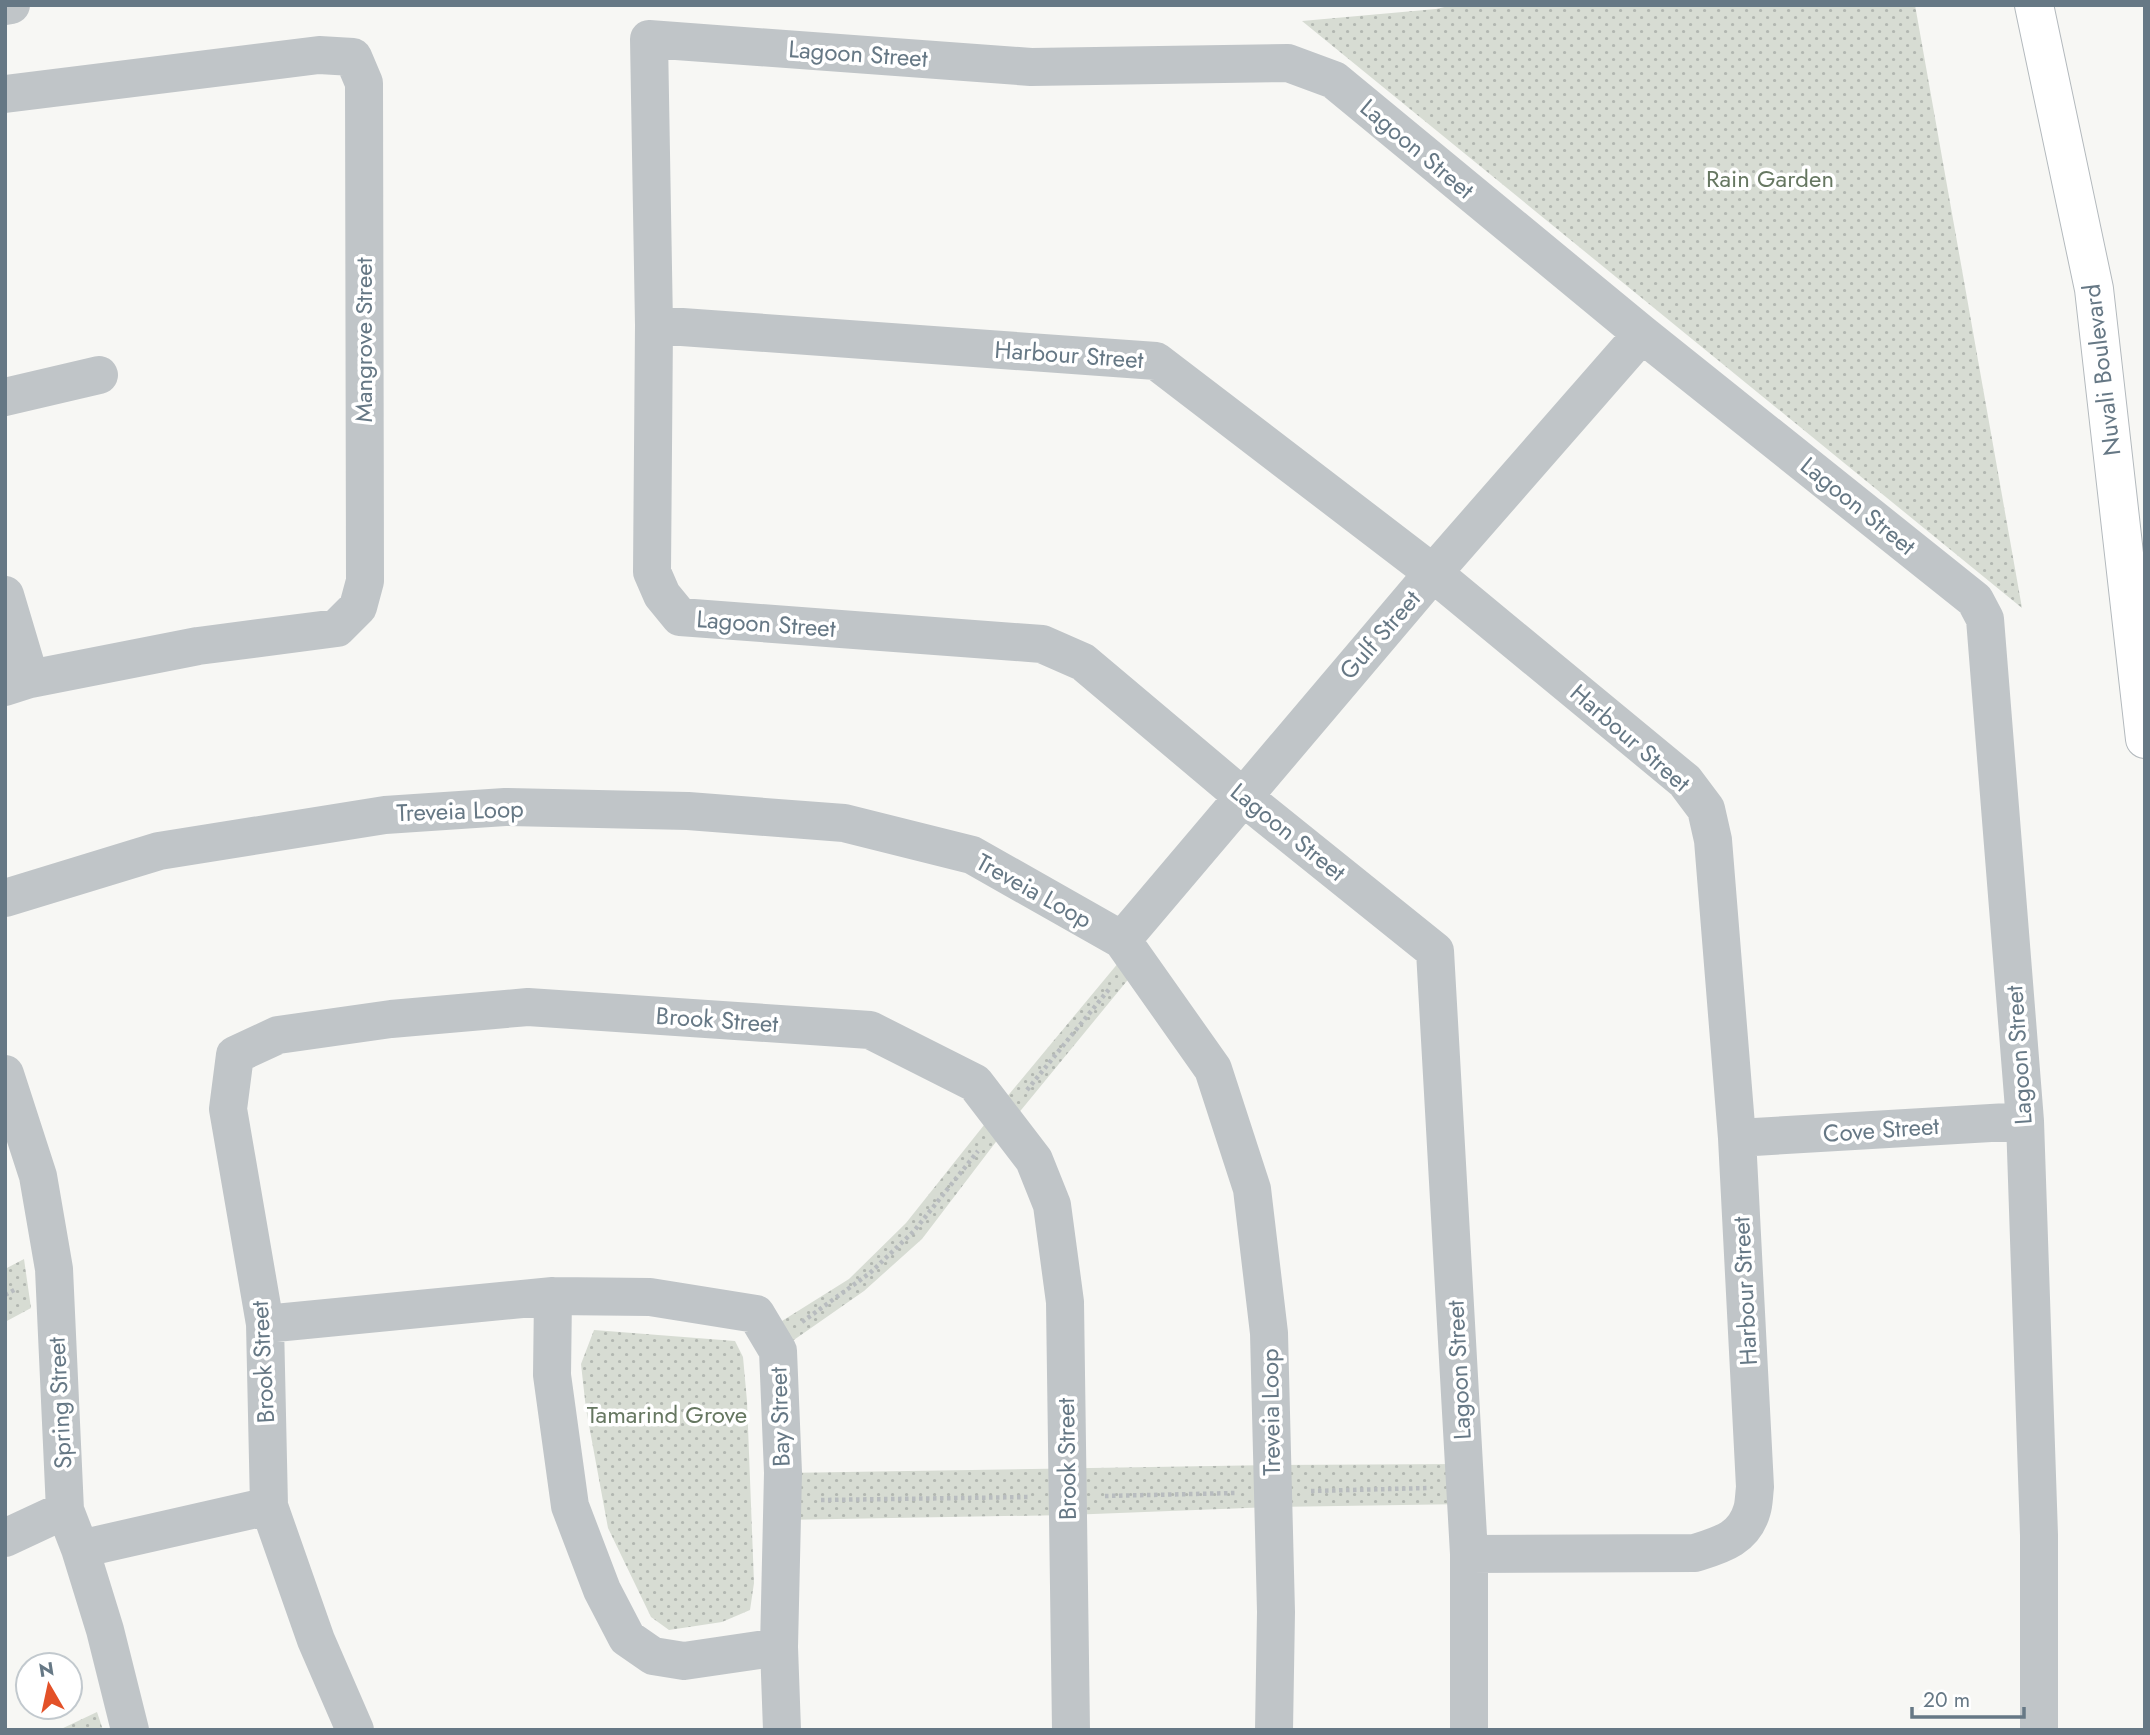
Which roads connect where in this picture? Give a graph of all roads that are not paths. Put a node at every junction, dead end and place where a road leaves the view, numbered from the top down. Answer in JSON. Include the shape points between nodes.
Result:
{"nodes":[{"id":1,"x":11,"y":5,"type":"edge"},
{"id":2,"x":2034,"y":5,"type":"edge"},
{"id":3,"x":5,"y":6,"type":"edge"},
{"id":4,"x":5,"y":94,"type":"edge"},
{"id":5,"x":654,"y":325,"type":"junction"},
{"id":6,"x":1642,"y":334,"type":"junction"},
{"id":7,"x":99,"y":375,"type":"dead end"},
{"id":8,"x":5,"y":397,"type":"edge"},
{"id":9,"x":1433,"y":573,"type":"junction"},
{"id":10,"x":5,"y":595,"type":"edge"},
{"id":11,"x":18,"y":683,"type":"edge"},
{"id":12,"x":2145,"y":739,"type":"edge"},
{"id":13,"x":1242,"y":796,"type":"junction"},
{"id":14,"x":5,"y":898,"type":"edge"},
{"id":15,"x":1128,"y":949,"type":"junction"},
{"id":16,"x":5,"y":1074,"type":"edge"},
{"id":17,"x":2025,"y":1121,"type":"junction"},
{"id":18,"x":1737,"y":1138,"type":"junction"},
{"id":19,"x":553,"y":1296,"type":"junction"},
{"id":20,"x":265,"y":1324,"type":"junction"},
{"id":21,"x":269,"y":1506,"type":"junction"},
{"id":22,"x":65,"y":1510,"type":"junction"},
{"id":23,"x":5,"y":1538,"type":"edge"},
{"id":24,"x":80,"y":1549,"type":"junction"},
{"id":25,"x":1469,"y":1553,"type":"junction"},
{"id":26,"x":779,"y":1647,"type":"junction"},
{"id":27,"x":130,"y":1730,"type":"edge"},
{"id":28,"x":355,"y":1730,"type":"edge"},
{"id":29,"x":782,"y":1730,"type":"edge"},
{"id":30,"x":1071,"y":1730,"type":"edge"},
{"id":31,"x":1274,"y":1730,"type":"edge"},
{"id":32,"x":1469,"y":1730,"type":"edge"},
{"id":33,"x":2039,"y":1730,"type":"edge"}],
"edges":[{"from":1,"to":3,"type":"street"},
{"from":2,"to":12,"type":"street","name":"Nuvali Boulevard","via":[[2094,289]]},
{"from":4,"to":11,"type":"street","name":"Mangrove Street","via":[[319,55],[353,57],[364,83],[365,581],[358,607],[337,628],[198,646]]},
{"from":5,"to":6,"type":"street","name":"Lagoon Street","via":[[649,39],[1031,67],[1288,63],[1334,80]]},
{"from":5,"to":9,"type":"street","name":"Harbour Street","via":[[1156,361]]},
{"from":5,"to":13,"type":"street","name":"Lagoon Street","via":[[652,572],[662,595],[680,617],[1042,644],[1083,662]]},
{"from":6,"to":9,"type":"street","name":"Gulf Street"},
{"from":6,"to":17,"type":"street","name":"Lagoon Street","via":[[1975,600],[1985,618]]},
{"from":7,"to":8,"type":"street"},
{"from":9,"to":13,"type":"street","name":"Gulf Street"},
{"from":9,"to":18,"type":"street","name":"Harbour Street","via":[[1685,781],[1706,809],[1713,840]]},
{"from":10,"to":11,"type":"street"},
{"from":13,"to":15,"type":"street","name":"Gulf Street"},
{"from":13,"to":25,"type":"street","name":"Lagoon Street","via":[[1435,951]]},
{"from":14,"to":15,"type":"street","name":"Treveia Loop","via":[[159,852],[384,815],[505,807],[688,811],[844,823],[972,855]]},
{"from":15,"to":31,"type":"street","name":"Treveia Loop","via":[[1213,1069],[1252,1189],[1269,1333]]},
{"from":16,"to":22,"type":"street","name":"Spring Street","via":[[38,1176],[54,1269]]},
{"from":17,"to":18,"type":"street","name":"Cove Street"},
{"from":17,"to":33,"type":"street","name":"Lagoon Street","via":[[2039,1535]]},
{"from":18,"to":25,"type":"street","name":"Harbour Street","via":[[1755,1488],[1752,1511],[1742,1529],[1725,1544],[1695,1552]]},
{"from":19,"to":20,"type":"street","name":"Bay Street"},
{"from":19,"to":26,"type":"street","via":[[552,1376],[570,1506],[626,1638],[653,1656],[684,1661]]},
{"from":19,"to":26,"type":"street","name":"Bay Street","via":[[650,1297],[756,1314],[778,1351]]},
{"from":20,"to":21,"type":"street","name":"Brook Street"},
{"from":20,"to":30,"type":"street","name":"Brook Street","via":[[228,1109],[235,1055],[278,1035],[528,1007],[870,1030],[975,1083],[1034,1160],[1052,1205],[1065,1302]]},
{"from":21,"to":24,"type":"street"},
{"from":21,"to":28,"type":"street","name":"Brook Street","via":[[316,1640]]},
{"from":22,"to":23,"type":"street"},
{"from":22,"to":24,"type":"street","name":"Spring Street"},
{"from":24,"to":27,"type":"street","name":"Spring Street"},
{"from":25,"to":32,"type":"street","name":"Lagoon Street"},
{"from":26,"to":29,"type":"street","name":"Bay Street"}]}
